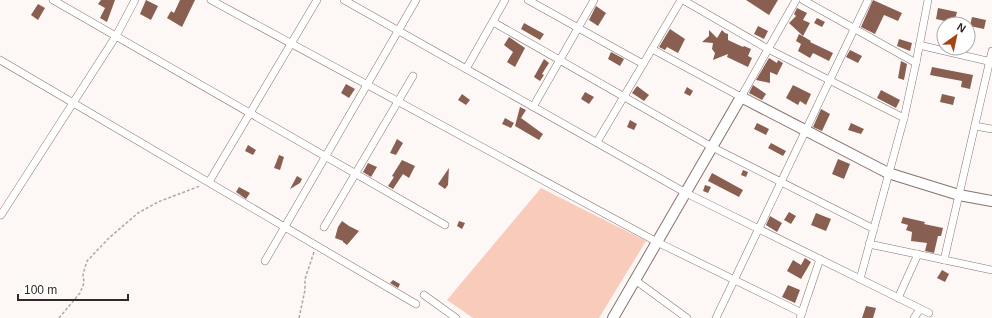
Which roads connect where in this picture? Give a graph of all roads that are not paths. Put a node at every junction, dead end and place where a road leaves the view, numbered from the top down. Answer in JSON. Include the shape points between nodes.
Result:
{"nodes":[{"id":1,"x":53,"y":0,"type":"edge"},
{"id":2,"x":135,"y":0,"type":"edge"},
{"id":3,"x":211,"y":0,"type":"edge"},
{"id":4,"x":317,"y":0,"type":"edge"},
{"id":5,"x":344,"y":0,"type":"edge"},
{"id":6,"x":416,"y":0,"type":"edge"},
{"id":7,"x":505,"y":0,"type":"edge"},
{"id":8,"x":528,"y":0,"type":"edge"},
{"id":9,"x":594,"y":0,"type":"edge"},
{"id":10,"x":682,"y":0,"type":"edge"},
{"id":11,"x":796,"y":0,"type":"edge"},
{"id":12,"x":803,"y":0,"type":"edge"},
{"id":13,"x":868,"y":0,"type":"edge"},
{"id":14,"x":928,"y":0,"type":"edge"},
{"id":15,"x":222,"y":3,"type":"edge"},
{"id":16,"x":492,"y":22,"type":"junction"},
{"id":17,"x":578,"y":28,"type":"junction"},
{"id":18,"x":854,"y":29,"type":"junction"},
{"id":19,"x":398,"y":31,"type":"junction"},
{"id":20,"x":116,"y":36,"type":"junction"},
{"id":21,"x":291,"y":44,"type":"junction"},
{"id":22,"x":919,"y":45,"type":"junction"},
{"id":23,"x":768,"y":48,"type":"junction"},
{"id":24,"x":652,"y":49,"type":"junction"},
{"id":25,"x":992,"y":51,"type":"edge"},
{"id":26,"x":0,"y":60,"type":"edge"},
{"id":27,"x":560,"y":60,"type":"junction"},
{"id":28,"x":991,"y":62,"type":"edge"},
{"id":29,"x":916,"y":63,"type":"junction"},
{"id":30,"x":643,"y":64,"type":"junction"},
{"id":31,"x":466,"y":69,"type":"junction"},
{"id":32,"x":413,"y":76,"type":"dead end"},
{"id":33,"x":830,"y":80,"type":"junction"},
{"id":34,"x":367,"y":85,"type":"junction"},
{"id":35,"x":624,"y":97,"type":"junction"},
{"id":36,"x":741,"y":97,"type":"junction"},
{"id":37,"x":398,"y":101,"type":"junction"},
{"id":38,"x":73,"y":103,"type":"junction"},
{"id":39,"x":533,"y":107,"type":"junction"},
{"id":40,"x":250,"y":113,"type":"junction"},
{"id":41,"x":904,"y":118,"type":"junction"},
{"id":42,"x":975,"y":126,"type":"junction"},
{"id":43,"x":992,"y":129,"type":"edge"},
{"id":44,"x":806,"y":131,"type":"junction"},
{"id":45,"x":597,"y":142,"type":"junction"},
{"id":46,"x":712,"y":147,"type":"junction"},
{"id":47,"x":326,"y":156,"type":"junction"},
{"id":48,"x":355,"y":173,"type":"junction"},
{"id":49,"x":888,"y":173,"type":"junction"},
{"id":50,"x":209,"y":182,"type":"junction"},
{"id":51,"x":781,"y":182,"type":"junction"},
{"id":52,"x":686,"y":193,"type":"junction"},
{"id":53,"x":959,"y":194,"type":"junction"},
{"id":54,"x":992,"y":201,"type":"edge"},
{"id":55,"x":1,"y":215,"type":"dead end"},
{"id":56,"x":445,"y":225,"type":"dead end"},
{"id":57,"x":285,"y":227,"type":"junction"},
{"id":58,"x":324,"y":227,"type":"dead end"},
{"id":59,"x":759,"y":229,"type":"junction"},
{"id":60,"x":874,"y":229,"type":"junction"},
{"id":61,"x":657,"y":242,"type":"junction"},
{"id":62,"x":870,"y":244,"type":"junction"},
{"id":63,"x":918,"y":254,"type":"junction"},
{"id":64,"x":820,"y":259,"type":"junction"},
{"id":65,"x":944,"y":260,"type":"junction"},
{"id":66,"x":265,"y":261,"type":"dead end"},
{"id":67,"x":992,"y":270,"type":"edge"},
{"id":68,"x":860,"y":279,"type":"junction"},
{"id":69,"x":635,"y":280,"type":"junction"},
{"id":70,"x":734,"y":280,"type":"junction"},
{"id":71,"x":424,"y":295,"type":"dead end"},
{"id":72,"x":898,"y":298,"type":"junction"},
{"id":73,"x":416,"y":304,"type":"dead end"},
{"id":74,"x":920,"y":309,"type":"junction"},
{"id":75,"x":929,"y":313,"type":"dead end"},
{"id":76,"x":801,"y":316,"type":"edge"},
{"id":77,"x":456,"y":318,"type":"edge"},
{"id":78,"x":613,"y":318,"type":"edge"},
{"id":79,"x":687,"y":318,"type":"edge"},
{"id":80,"x":716,"y":318,"type":"edge"},
{"id":81,"x":914,"y":318,"type":"edge"}],
"edges":[{"from":1,"to":20,"type":"street"},
{"from":2,"to":20,"type":"street"},
{"from":3,"to":15,"type":"street"},
{"from":4,"to":21,"type":"street"},
{"from":5,"to":19,"type":"street"},
{"from":6,"to":19,"type":"street"},
{"from":7,"to":16,"type":"street"},
{"from":8,"to":17,"type":"street"},
{"from":9,"to":17,"type":"street"},
{"from":10,"to":23,"type":"street"},
{"from":10,"to":24,"type":"street"},
{"from":11,"to":23,"type":"street"},
{"from":12,"to":18,"type":"street"},
{"from":13,"to":18,"type":"street"},
{"from":14,"to":22,"type":"street"},
{"from":15,"to":21,"type":"street"},
{"from":16,"to":27,"type":"street"},
{"from":16,"to":31,"type":"street"},
{"from":17,"to":27,"type":"street"},
{"from":17,"to":30,"type":"street"},
{"from":18,"to":29,"type":"street"},
{"from":18,"to":33,"type":"street"},
{"from":19,"to":31,"type":"street"},
{"from":19,"to":34,"type":"street"},
{"from":20,"to":38,"type":"street"},
{"from":20,"to":40,"type":"street"},
{"from":21,"to":34,"type":"street"},
{"from":21,"to":40,"type":"street"},
{"from":22,"to":28,"type":"street"},
{"from":22,"to":29,"type":"street"},
{"from":23,"to":33,"type":"street"},
{"from":23,"to":36,"type":"street"},
{"from":24,"to":30,"type":"street"},
{"from":24,"to":36,"type":"street"},
{"from":25,"to":28,"type":"street"},
{"from":26,"to":38,"type":"street"},
{"from":27,"to":35,"type":"street"},
{"from":27,"to":39,"type":"street"},
{"from":28,"to":42,"type":"street"},
{"from":29,"to":41,"type":"street"},
{"from":30,"to":35,"type":"street"},
{"from":31,"to":39,"type":"street"},
{"from":32,"to":37,"type":"street"},
{"from":33,"to":41,"type":"street"},
{"from":33,"to":44,"type":"street"},
{"from":34,"to":37,"type":"street"},
{"from":34,"to":47,"type":"street"},
{"from":35,"to":45,"type":"street"},
{"from":35,"to":46,"type":"street"},
{"from":36,"to":44,"type":"main road"},
{"from":36,"to":46,"type":"main road"},
{"from":37,"to":48,"type":"street"},
{"from":37,"to":61,"type":"street"},
{"from":38,"to":50,"type":"street"},
{"from":38,"to":55,"type":"street"},
{"from":39,"to":45,"type":"street"},
{"from":40,"to":47,"type":"street"},
{"from":40,"to":50,"type":"street"},
{"from":41,"to":49,"type":"street"},
{"from":42,"to":43,"type":"street"},
{"from":42,"to":53,"type":"street"},
{"from":44,"to":49,"type":"main road"},
{"from":44,"to":51,"type":"street"},
{"from":45,"to":52,"type":"street"},
{"from":46,"to":51,"type":"street"},
{"from":46,"to":52,"type":"main road"},
{"from":47,"to":48,"type":"street"},
{"from":47,"to":57,"type":"street"},
{"from":48,"to":56,"type":"street"},
{"from":48,"to":58,"type":"street"},
{"from":49,"to":53,"type":"main road"},
{"from":49,"to":60,"type":"street"},
{"from":50,"to":57,"type":"street"},
{"from":51,"to":59,"type":"street"},
{"from":51,"to":60,"type":"street"},
{"from":52,"to":59,"type":"street"},
{"from":52,"to":61,"type":"main road"},
{"from":53,"to":54,"type":"main road"},
{"from":53,"to":65,"type":"street"},
{"from":57,"to":66,"type":"street"},
{"from":57,"to":73,"type":"street"},
{"from":59,"to":64,"type":"street"},
{"from":59,"to":70,"type":"street"},
{"from":60,"to":62,"type":"street"},
{"from":61,"to":69,"type":"main road"},
{"from":61,"to":70,"type":"street"},
{"from":62,"to":63,"type":"street"},
{"from":62,"to":68,"type":"street"},
{"from":63,"to":65,"type":"street"},
{"from":63,"to":72,"type":"street"},
{"from":64,"to":68,"type":"street"},
{"from":64,"to":76,"type":"street"},
{"from":65,"to":67,"type":"street"},
{"from":68,"to":72,"type":"street"},
{"from":69,"to":78,"type":"main road"},
{"from":69,"to":79,"type":"street"},
{"from":70,"to":76,"type":"street"},
{"from":70,"to":80,"type":"street"},
{"from":71,"to":77,"type":"street"},
{"from":72,"to":74,"type":"street"},
{"from":74,"to":75,"type":"street"},
{"from":74,"to":81,"type":"street"}]}
